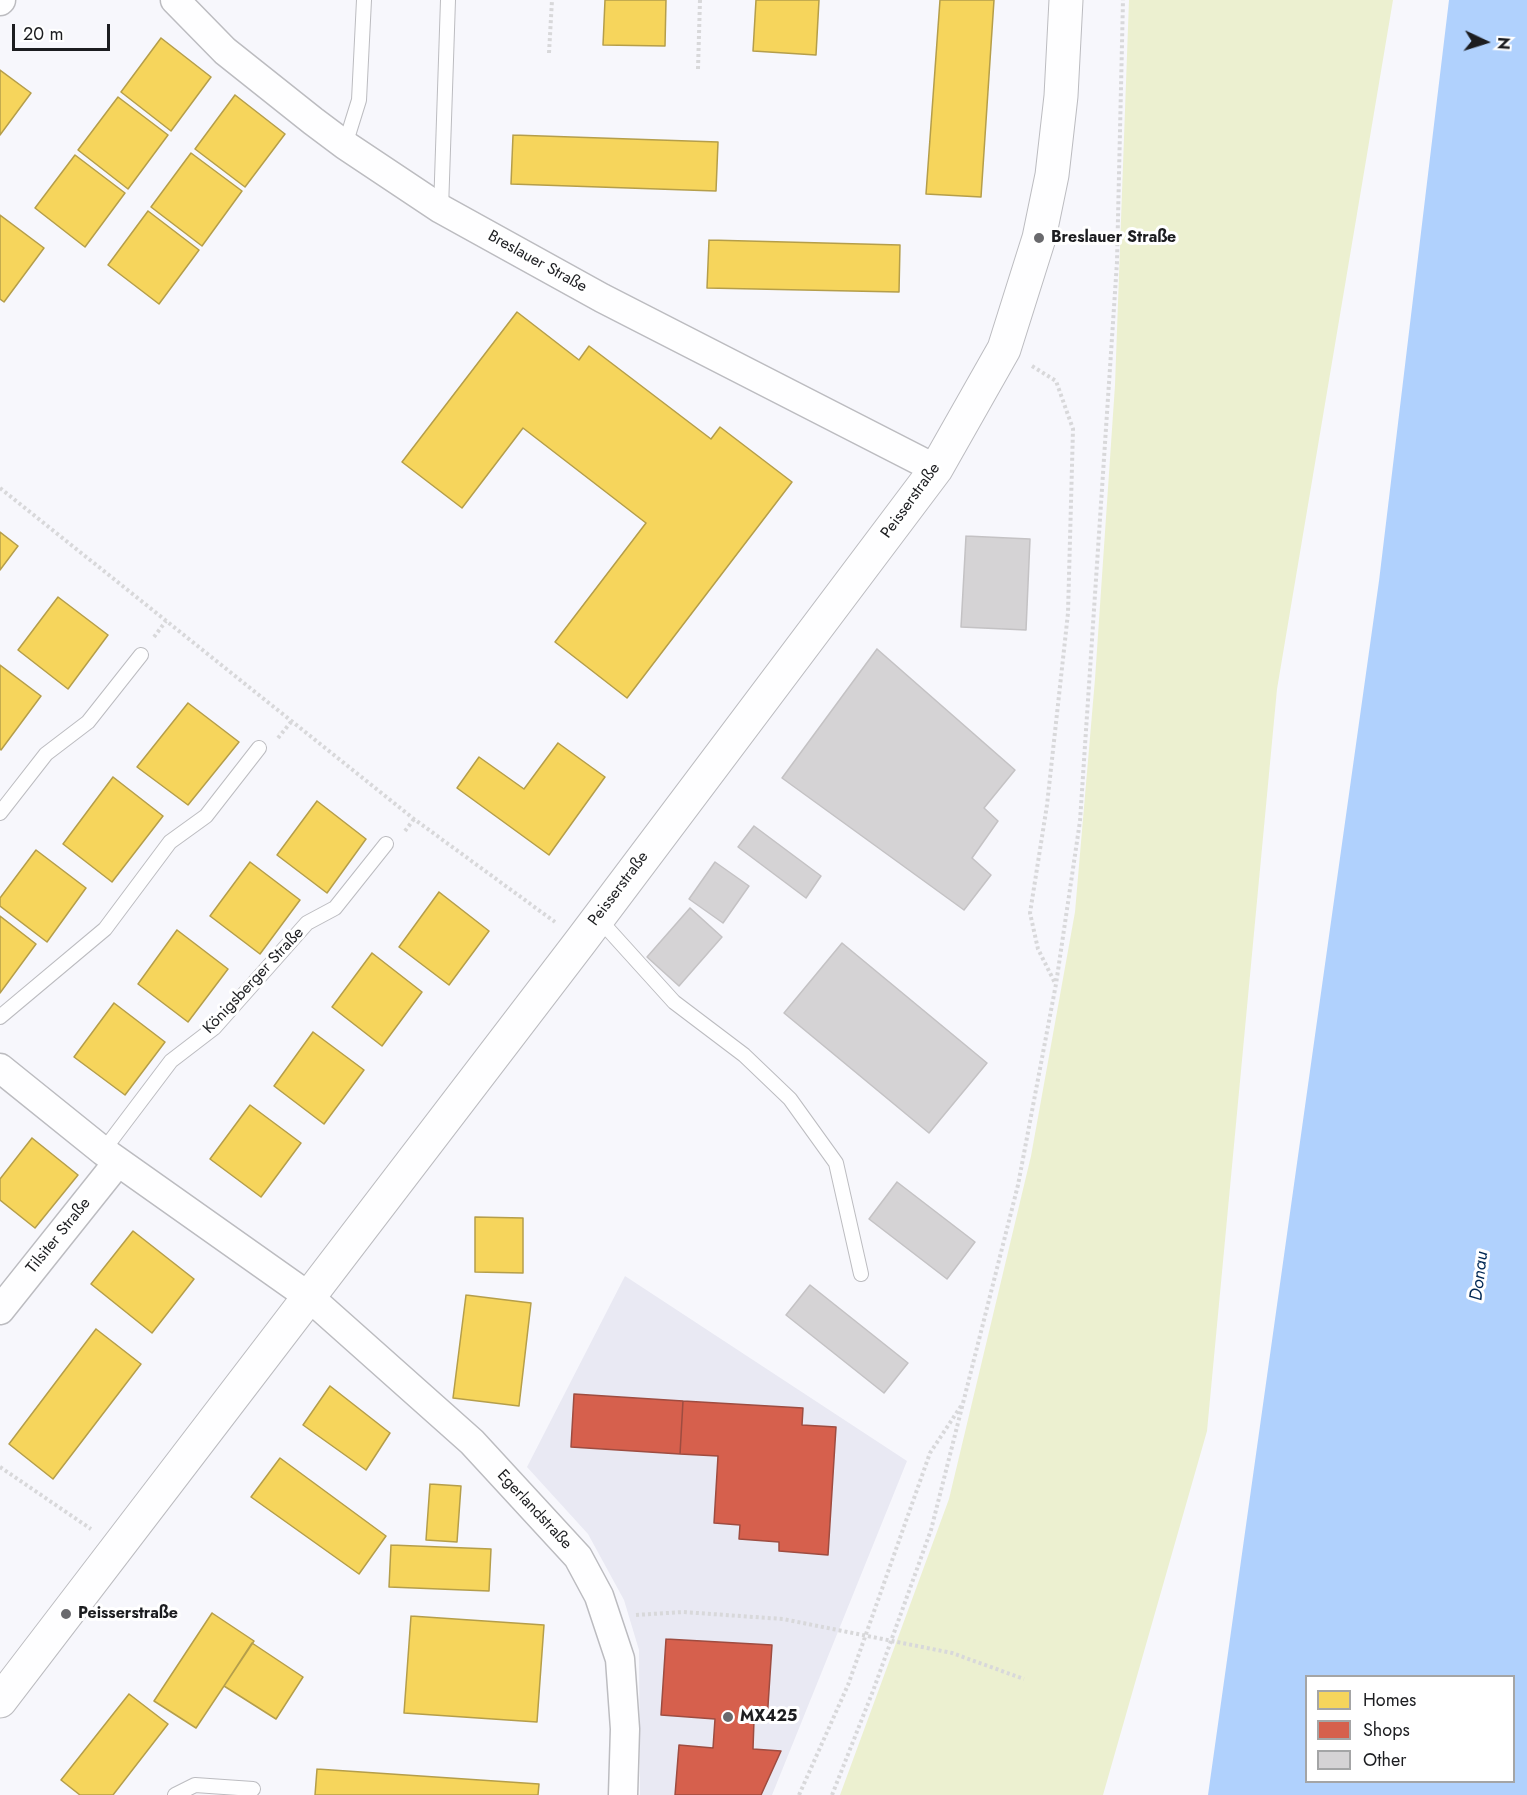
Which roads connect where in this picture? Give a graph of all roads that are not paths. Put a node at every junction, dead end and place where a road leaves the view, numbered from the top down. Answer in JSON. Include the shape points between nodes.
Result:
{"nodes":[{"id":1,"x":175,"y":0,"type":"edge"},
{"id":2,"x":364,"y":0,"type":"edge"},
{"id":3,"x":447,"y":0,"type":"edge"},
{"id":4,"x":1066,"y":0,"type":"edge"},
{"id":5,"x":345,"y":145,"type":"junction"},
{"id":6,"x":441,"y":209,"type":"junction"},
{"id":7,"x":936,"y":469,"type":"junction"},
{"id":8,"x":141,"y":655,"type":"dead end"},
{"id":9,"x":259,"y":748,"type":"dead end"},
{"id":10,"x":0,"y":813,"type":"edge"},
{"id":11,"x":386,"y":844,"type":"dead end"},
{"id":12,"x":589,"y":929,"type":"junction"},
{"id":13,"x":0,"y":1017,"type":"edge"},
{"id":14,"x":0,"y":1068,"type":"edge"},
{"id":15,"x":111,"y":1156,"type":"junction"},
{"id":16,"x":861,"y":1274,"type":"dead end"},
{"id":17,"x":308,"y":1296,"type":"junction"},
{"id":18,"x":0,"y":1310,"type":"edge"},
{"id":19,"x":0,"y":1701,"type":"edge"},
{"id":20,"x":254,"y":1790,"type":"dead end"},
{"id":21,"x":175,"y":1795,"type":"edge"},
{"id":22,"x":623,"y":1795,"type":"edge"}],
"edges":[{"from":1,"to":5,"type":"street","name":"Breslauer Straße","via":[[225,51]]},
{"from":2,"to":5,"type":"lane","via":[[359,100]]},
{"from":3,"to":6,"type":"lane"},
{"from":4,"to":7,"type":"street","name":"Peisserstraße","via":[[1061,96],[1052,175],[1039,238],[1004,349]]},
{"from":5,"to":6,"type":"street","name":"Breslauer Straße"},
{"from":6,"to":7,"type":"street","name":"Breslauer Straße","via":[[602,298]]},
{"from":7,"to":12,"type":"street","name":"Peisserstraße"},
{"from":8,"to":10,"type":"lane","via":[[88,722],[46,754]]},
{"from":9,"to":13,"type":"lane","via":[[206,816],[170,843],[105,929]]},
{"from":11,"to":15,"type":"lane","name":"Königsberger Straße","via":[[334,908],[307,923],[214,1028],[171,1061]]},
{"from":12,"to":16,"type":"lane","via":[[674,1002],[744,1055],[790,1099],[836,1163]]},
{"from":12,"to":17,"type":"street","name":"Peisserstraße"},
{"from":14,"to":15,"type":"street"},
{"from":15,"to":17,"type":"street"},
{"from":15,"to":18,"type":"street","name":"Tilsiter Straße"},
{"from":17,"to":19,"type":"street","name":"Peisserstraße"},
{"from":17,"to":22,"type":"street","name":"Egerlandstraße","via":[[471,1442],[578,1557],[599,1596],[620,1659],[625,1729]]},
{"from":20,"to":21,"type":"lane","via":[[195,1785]]}]}
